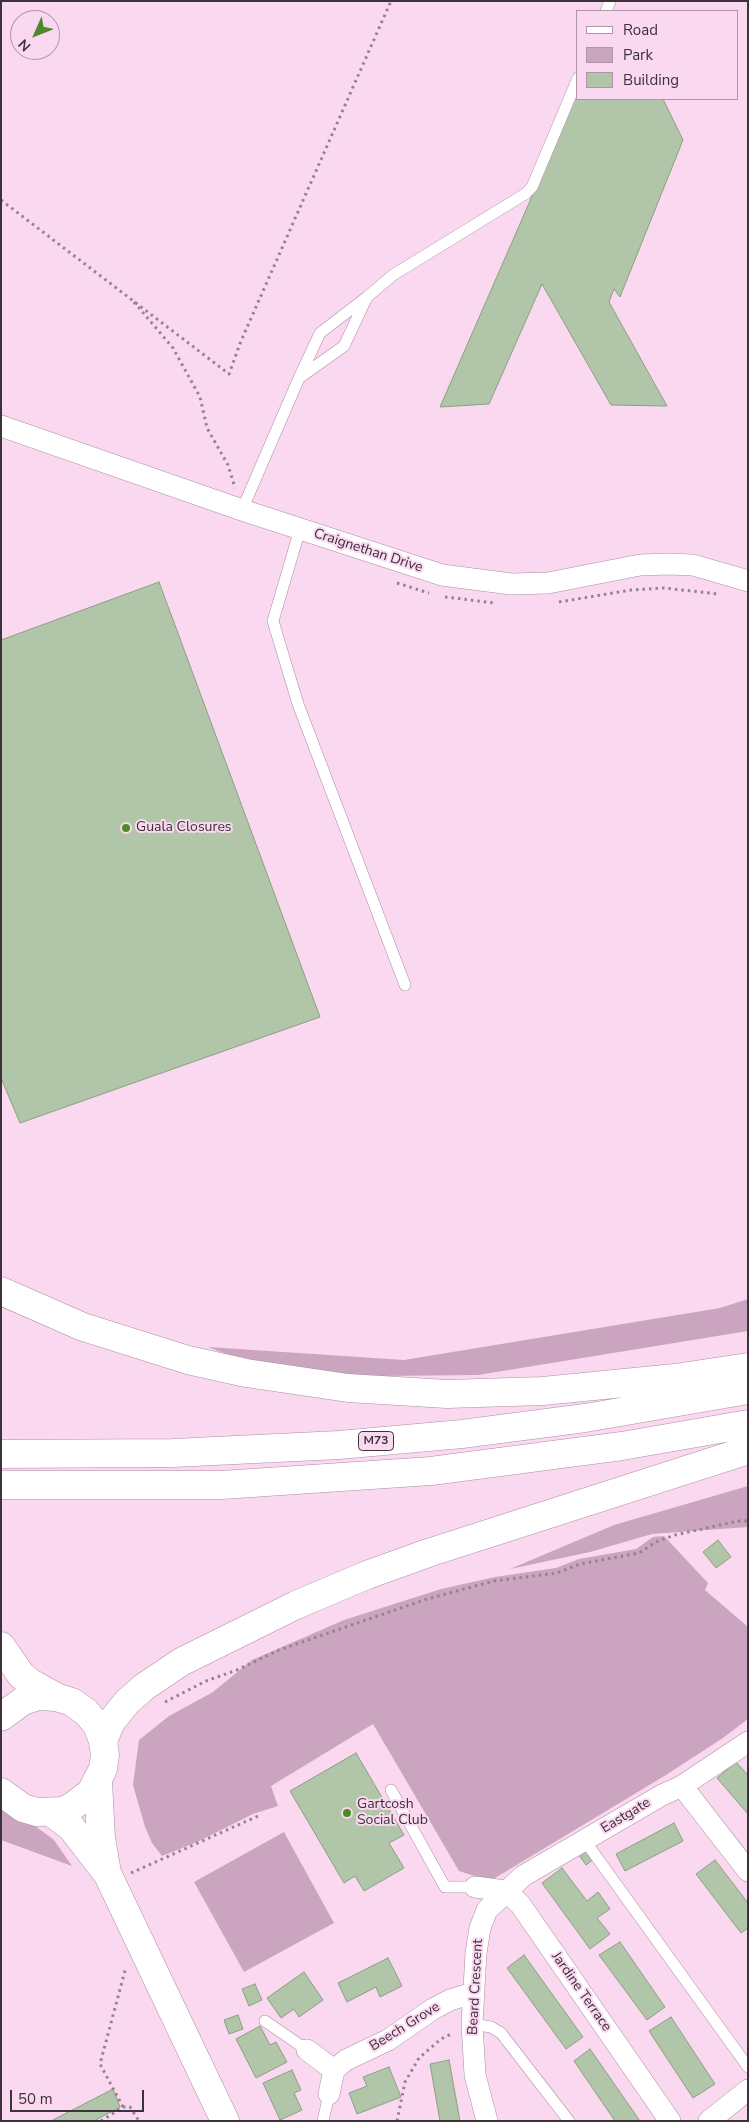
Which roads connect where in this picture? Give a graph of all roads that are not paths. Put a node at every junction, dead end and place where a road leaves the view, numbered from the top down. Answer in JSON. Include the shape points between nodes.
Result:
{"nodes":[{"id":1,"x":576,"y":83,"type":"edge"},
{"id":2,"x":367,"y":297,"type":"junction"},
{"id":3,"x":299,"y":378,"type":"junction"},
{"id":4,"x":1,"y":426,"type":"edge"},
{"id":5,"x":242,"y":510,"type":"junction"},
{"id":6,"x":300,"y":529,"type":"junction"},
{"id":7,"x":748,"y":581,"type":"edge"},
{"id":8,"x":405,"y":985,"type":"dead end"},
{"id":9,"x":1,"y":1291,"type":"edge"},
{"id":10,"x":748,"y":1367,"type":"edge"},
{"id":11,"x":748,"y":1390,"type":"edge"},
{"id":12,"x":748,"y":1424,"type":"edge"},
{"id":13,"x":748,"y":1450,"type":"edge"},
{"id":14,"x":1,"y":1454,"type":"edge"},
{"id":15,"x":1,"y":1485,"type":"edge"},
{"id":16,"x":1,"y":1646,"type":"edge"},
{"id":17,"x":1,"y":1659,"type":"edge"},
{"id":18,"x":56,"y":1696,"type":"junction"},
{"id":19,"x":1,"y":1716,"type":"edge"},
{"id":20,"x":103,"y":1741,"type":"junction"},
{"id":21,"x":748,"y":1742,"type":"edge"},
{"id":22,"x":98,"y":1782,"type":"junction"},
{"id":23,"x":682,"y":1786,"type":"junction"},
{"id":24,"x":391,"y":1790,"type":"dead end"},
{"id":25,"x":1,"y":1792,"type":"edge"},
{"id":26,"x":51,"y":1812,"type":"junction"},
{"id":27,"x":585,"y":1841,"type":"junction"},
{"id":28,"x":748,"y":1871,"type":"edge"},
{"id":29,"x":110,"y":1878,"type":"junction"},
{"id":30,"x":474,"y":1887,"type":"joint"},
{"id":31,"x":505,"y":1891,"type":"junction"},
{"id":32,"x":473,"y":1992,"type":"junction"},
{"id":33,"x":265,"y":2022,"type":"dead end"},
{"id":34,"x":472,"y":2024,"type":"junction"},
{"id":35,"x":307,"y":2050,"type":"joint"},
{"id":36,"x":748,"y":2066,"type":"edge"},
{"id":37,"x":334,"y":2070,"type":"junction"},
{"id":38,"x":748,"y":2090,"type":"edge"},
{"id":39,"x":329,"y":2094,"type":"joint"},
{"id":40,"x":225,"y":2121,"type":"edge"},
{"id":41,"x":324,"y":2121,"type":"edge"},
{"id":42,"x":487,"y":2121,"type":"edge"},
{"id":43,"x":569,"y":2121,"type":"edge"},
{"id":44,"x":670,"y":2121,"type":"edge"},
{"id":45,"x":709,"y":2121,"type":"edge"}],
"edges":[{"from":1,"to":2,"type":"lane","via":[[532,187],[393,274]]},
{"from":2,"to":3,"type":"lane","via":[[320,333]]},
{"from":2,"to":3,"type":"lane","via":[[344,346]]},
{"from":3,"to":5,"type":"lane"},
{"from":4,"to":5,"type":"street","name":"Craignethan Drive"},
{"from":5,"to":6,"type":"street","name":"Craignethan Drive"},
{"from":6,"to":7,"type":"street","name":"Craignethan Drive","via":[[442,575],[511,584],[548,583],[640,565],[669,564],[693,565]]},
{"from":6,"to":8,"type":"lane","via":[[273,621],[298,704]]},
{"from":9,"to":10,"type":"main road","via":[[84,1327],[188,1360],[246,1373],[348,1388],[447,1394],[543,1391]]},
{"from":11,"to":14,"type":"main road","number":"M73","via":[[584,1418],[349,1444],[191,1452]]},
{"from":12,"to":15,"type":"main road","via":[[622,1446],[431,1471],[222,1485]]},
{"from":13,"to":20,"type":"main road","via":[[428,1553],[296,1604],[181,1662],[144,1687],[111,1722]]},
{"from":16,"to":18,"type":"main road","via":[[22,1675]]},
{"from":17,"to":19,"type":"main road","via":[[7,1686]]},
{"from":18,"to":19,"type":"main road","via":[[22,1701]]},
{"from":18,"to":20,"type":"main road","via":[[86,1712],[97,1725]]},
{"from":20,"to":22,"type":"main road","via":[[105,1755]]},
{"from":21,"to":23,"type":"street","name":"Eastgate"},
{"from":22,"to":26,"type":"main road","via":[[92,1792],[73,1806]]},
{"from":22,"to":29,"type":"main road","via":[[101,1838]]},
{"from":23,"to":27,"type":"street","name":"Eastgate"},
{"from":23,"to":28,"type":"street"},
{"from":24,"to":30,"type":"lane","via":[[445,1887]]},
{"from":25,"to":26,"type":"main road","via":[[23,1808]]},
{"from":26,"to":29,"type":"main road","via":[[71,1827]]},
{"from":27,"to":31,"type":"street","name":"Eastgate","via":[[523,1876]]},
{"from":27,"to":36,"type":"lane"},
{"from":29,"to":40,"type":"main road"},
{"from":30,"to":31,"type":"street"},
{"from":31,"to":32,"type":"street","name":"Beard Crescent","via":[[487,1910],[480,1928]]},
{"from":31,"to":44,"type":"street","name":"Jardine Terrace","via":[[520,1904]]},
{"from":32,"to":34,"type":"street","name":"Beard Crescent"},
{"from":32,"to":37,"type":"street","name":"Beech Grove","via":[[433,2009],[388,2040],[346,2060]]},
{"from":33,"to":35,"type":"lane"},
{"from":34,"to":42,"type":"street","name":"Beard Crescent","via":[[475,2075]]},
{"from":34,"to":43,"type":"lane","via":[[491,2027],[501,2033]]},
{"from":35,"to":37,"type":"street"},
{"from":37,"to":39,"type":"street"},
{"from":38,"to":45,"type":"street"},
{"from":39,"to":41,"type":"lane"}]}
